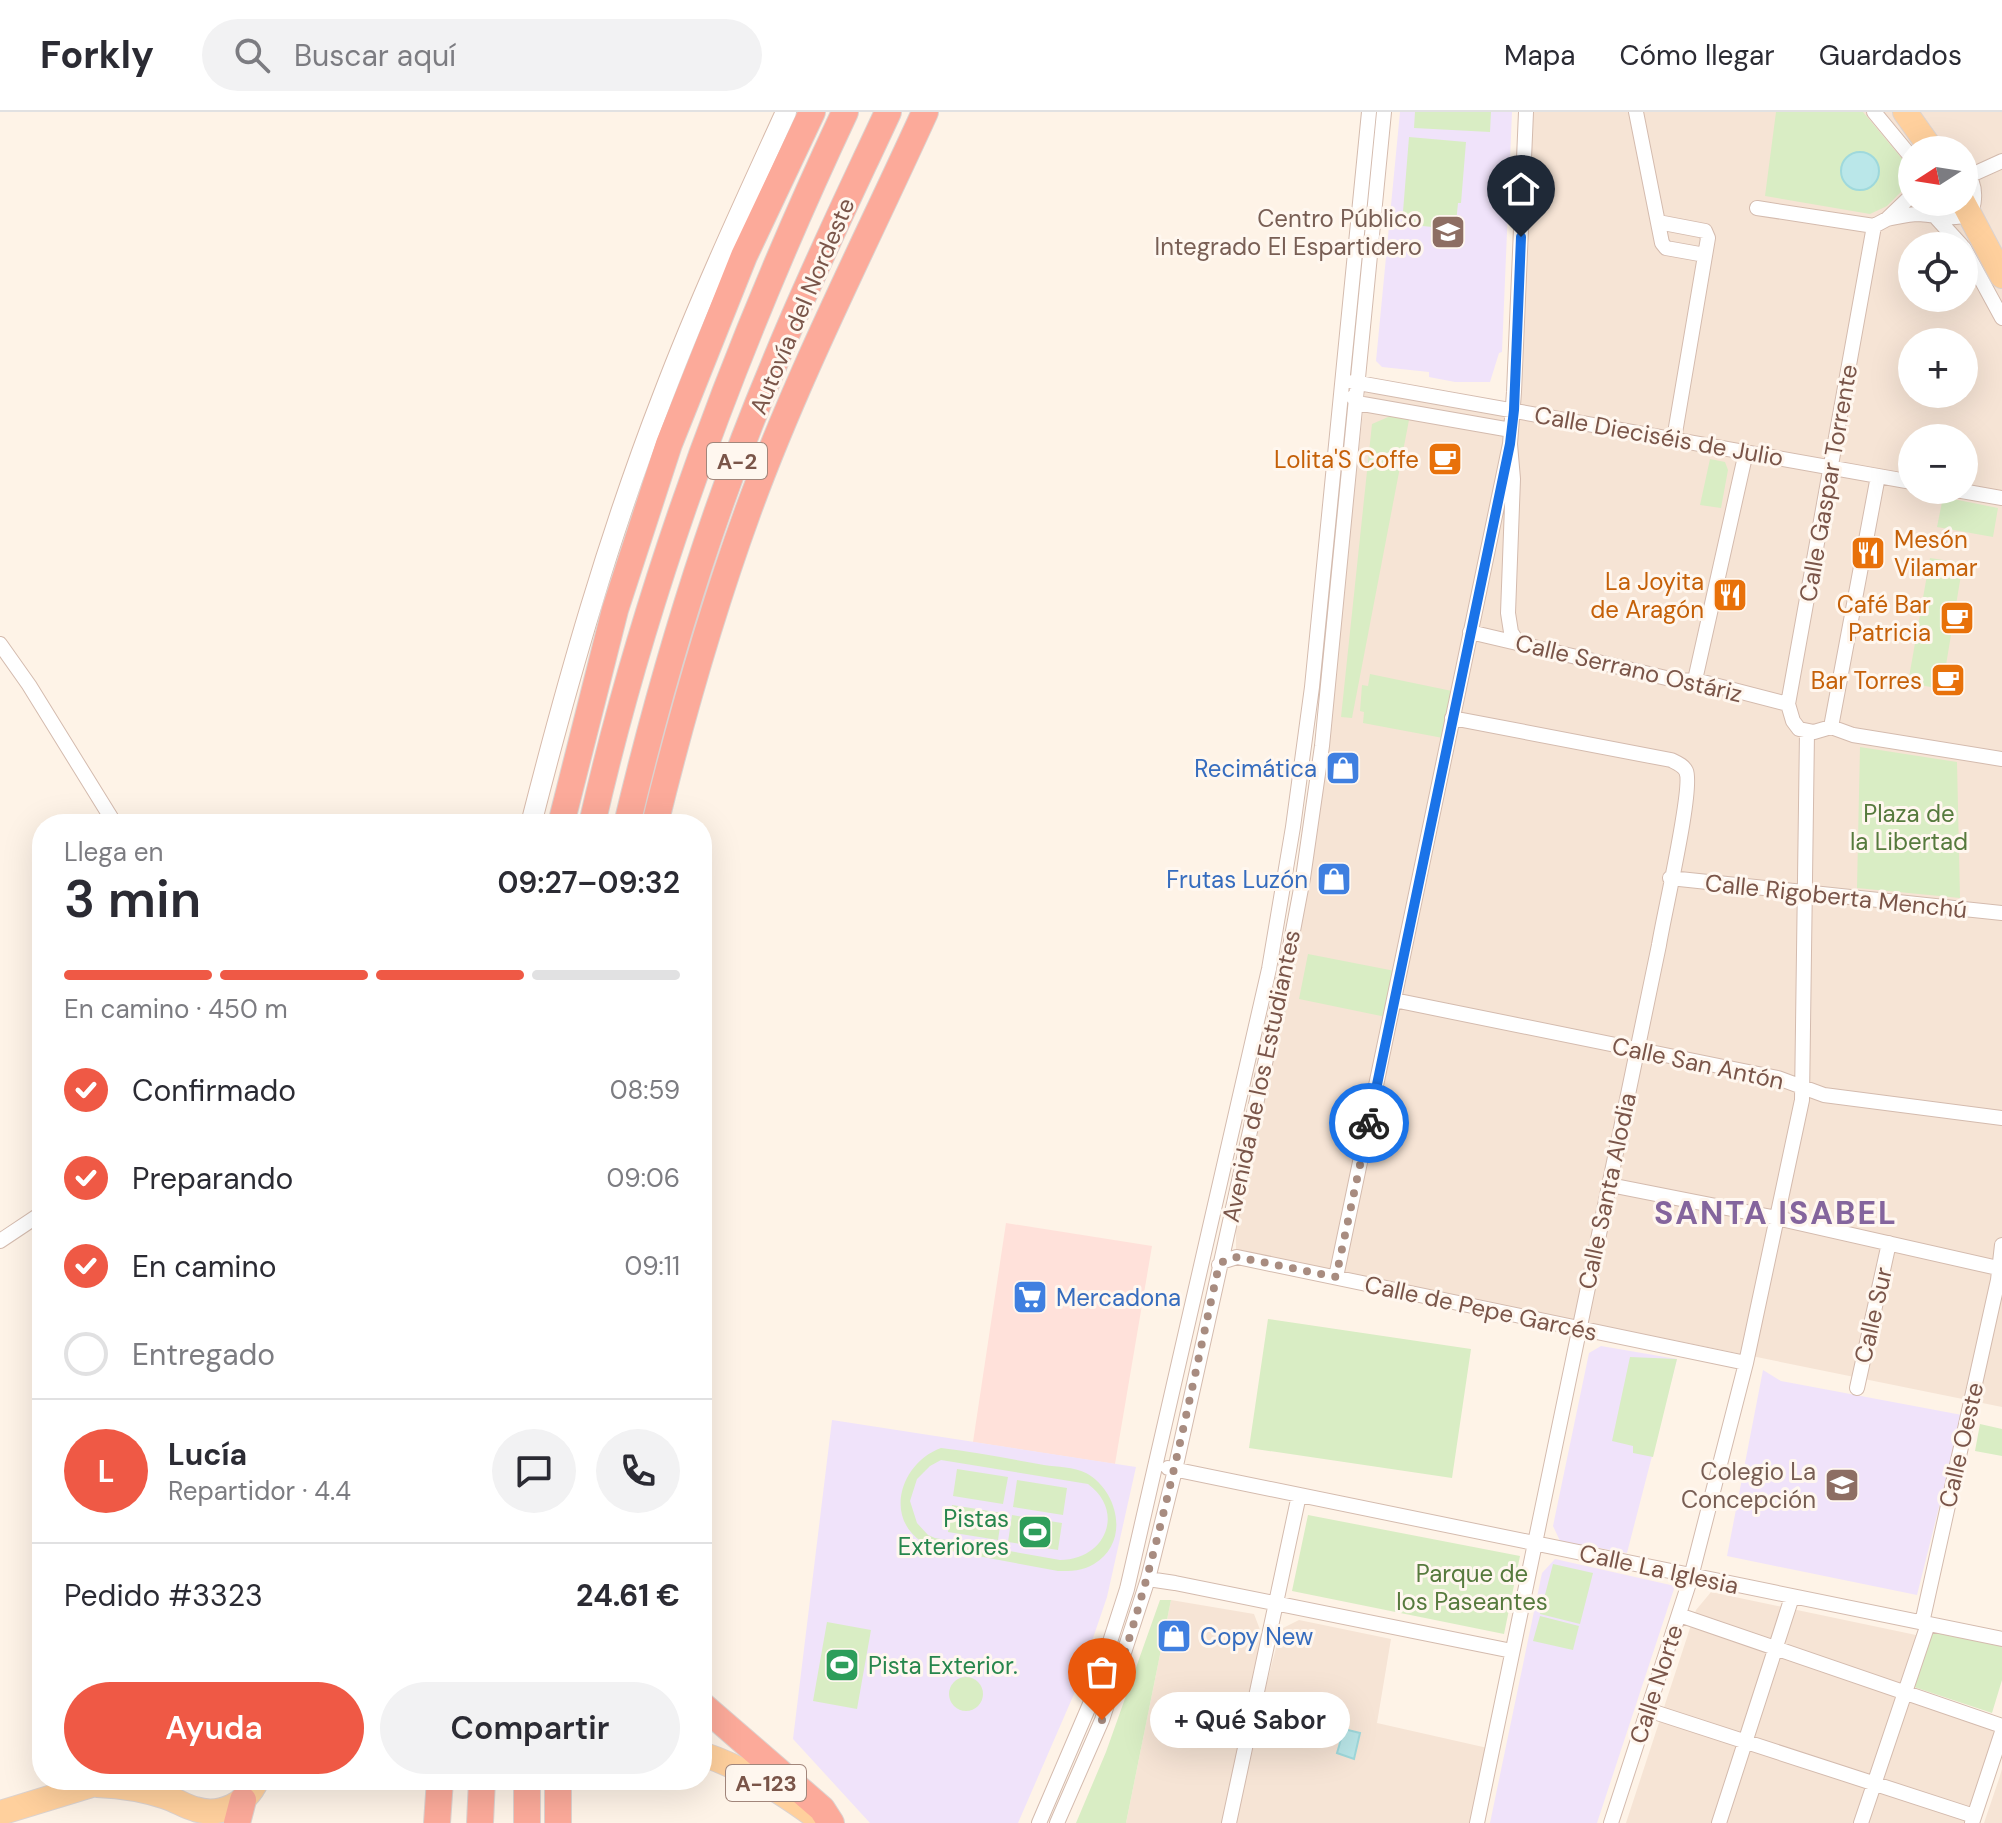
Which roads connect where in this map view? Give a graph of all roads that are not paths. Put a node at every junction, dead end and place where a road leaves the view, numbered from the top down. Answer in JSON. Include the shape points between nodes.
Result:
{"nodes":[{"id":1,"x":786,"y":112,"type":"edge"},
{"id":2,"x":812,"y":112,"type":"edge"},
{"id":3,"x":845,"y":112,"type":"edge"},
{"id":4,"x":888,"y":112,"type":"edge"},
{"id":5,"x":925,"y":112,"type":"edge"},
{"id":6,"x":1369,"y":112,"type":"edge"},
{"id":7,"x":1384,"y":112,"type":"edge"},
{"id":8,"x":1526,"y":112,"type":"edge"},
{"id":9,"x":1636,"y":112,"type":"edge"},
{"id":10,"x":1874,"y":112,"type":"edge"},
{"id":11,"x":1895,"y":112,"type":"edge"},
{"id":12,"x":1905,"y":112,"type":"edge"},
{"id":13,"x":1905,"y":136,"type":"edge"},
{"id":14,"x":1922,"y":136,"type":"edge"},
{"id":15,"x":1898,"y":141,"type":"edge"},
{"id":16,"x":2002,"y":161,"type":"edge"},
{"id":17,"x":1978,"y":169,"type":"edge"},
{"id":18,"x":845,"y":204,"type":"junction"},
{"id":19,"x":1898,"y":207,"type":"edge"},
{"id":20,"x":1757,"y":208,"type":"dead end"},
{"id":21,"x":1906,"y":216,"type":"edge"},
{"id":22,"x":1936,"y":216,"type":"joint"},
{"id":23,"x":1957,"y":216,"type":"edge"},
{"id":24,"x":1971,"y":216,"type":"edge"},
{"id":25,"x":1658,"y":222,"type":"junction"},
{"id":26,"x":1880,"y":222,"type":"junction"},
{"id":27,"x":1950,"y":232,"type":"edge"},
{"id":28,"x":1705,"y":255,"type":"junction"},
{"id":29,"x":1978,"y":274,"type":"edge"},
{"id":30,"x":2002,"y":276,"type":"edge"},
{"id":31,"x":2002,"y":318,"type":"edge"},
{"id":32,"x":1341,"y":380,"type":"junction"},
{"id":33,"x":1360,"y":383,"type":"junction"},
{"id":34,"x":1357,"y":403,"type":"junction"},
{"id":35,"x":1514,"y":410,"type":"junction"},
{"id":36,"x":1510,"y":437,"type":"junction"},
{"id":37,"x":1674,"y":439,"type":"junction"},
{"id":38,"x":1746,"y":452,"type":"junction"},
{"id":39,"x":1832,"y":468,"type":"junction"},
{"id":40,"x":1878,"y":476,"type":"junction"},
{"id":41,"x":1898,"y":480,"type":"edge"},
{"id":42,"x":689,"y":489,"type":"junction"},
{"id":43,"x":1978,"y":494,"type":"edge"},
{"id":44,"x":2002,"y":498,"type":"edge"},
{"id":45,"x":1470,"y":632,"type":"junction"},
{"id":46,"x":1518,"y":643,"type":"junction"},
{"id":47,"x":0,"y":644,"type":"edge"},
{"id":48,"x":1695,"y":680,"type":"junction"},
{"id":49,"x":1788,"y":704,"type":"junction"},
{"id":50,"x":1452,"y":718,"type":"junction"},
{"id":51,"x":1831,"y":727,"type":"junction"},
{"id":52,"x":1807,"y":732,"type":"junction"},
{"id":53,"x":2002,"y":759,"type":"edge"},
{"id":54,"x":109,"y":814,"type":"edge"},
{"id":55,"x":534,"y":814,"type":"edge"},
{"id":56,"x":564,"y":814,"type":"edge"},
{"id":57,"x":575,"y":814,"type":"edge"},
{"id":58,"x":595,"y":814,"type":"edge"},
{"id":59,"x":629,"y":814,"type":"edge"},
{"id":60,"x":646,"y":814,"type":"edge"},
{"id":61,"x":657,"y":814,"type":"edge"},
{"id":62,"x":1670,"y":878,"type":"junction"},
{"id":63,"x":1805,"y":893,"type":"junction"},
{"id":64,"x":2002,"y":913,"type":"edge"},
{"id":65,"x":1394,"y":1000,"type":"junction"},
{"id":66,"x":1636,"y":1048,"type":"junction"},
{"id":67,"x":1803,"y":1087,"type":"junction"},
{"id":68,"x":2002,"y":1118,"type":"edge"},
{"id":69,"x":1610,"y":1185,"type":"junction"},
{"id":70,"x":1777,"y":1218,"type":"junction"},
{"id":71,"x":32,"y":1220,"type":"edge"},
{"id":72,"x":0,"y":1241,"type":"edge"},
{"id":73,"x":1889,"y":1243,"type":"junction"},
{"id":74,"x":2002,"y":1245,"type":"edge"},
{"id":75,"x":1219,"y":1265,"type":"junction"},
{"id":76,"x":2001,"y":1268,"type":"edge"},
{"id":77,"x":1336,"y":1277,"type":"junction"},
{"id":78,"x":1578,"y":1327,"type":"junction"},
{"id":79,"x":1746,"y":1363,"type":"junction"},
{"id":80,"x":1857,"y":1388,"type":"dead end"},
{"id":81,"x":1156,"y":1465,"type":"junction"},
{"id":82,"x":1175,"y":1470,"type":"junction"},
{"id":83,"x":1299,"y":1495,"type":"junction"},
{"id":84,"x":1535,"y":1542,"type":"junction"},
{"id":85,"x":1691,"y":1577,"type":"junction"},
{"id":86,"x":1148,"y":1579,"type":"junction"},
{"id":87,"x":1792,"y":1597,"type":"junction"},
{"id":88,"x":1276,"y":1604,"type":"junction"},
{"id":89,"x":1679,"y":1615,"type":"junction"},
{"id":90,"x":1925,"y":1624,"type":"junction"},
{"id":91,"x":2002,"y":1639,"type":"edge"},
{"id":92,"x":1776,"y":1648,"type":"junction"},
{"id":93,"x":1512,"y":1651,"type":"junction"},
{"id":94,"x":1906,"y":1693,"type":"junction"},
{"id":95,"x":1648,"y":1710,"type":"junction"},
{"id":96,"x":712,"y":1714,"type":"edge"},
{"id":97,"x":2002,"y":1729,"type":"edge"},
{"id":98,"x":1746,"y":1743,"type":"junction"},
{"id":99,"x":712,"y":1758,"type":"edge"},
{"id":100,"x":1061,"y":1777,"type":"junction"},
{"id":101,"x":1873,"y":1784,"type":"junction"},
{"id":102,"x":74,"y":1790,"type":"edge"},
{"id":103,"x":141,"y":1790,"type":"edge"},
{"id":104,"x":169,"y":1790,"type":"edge"},
{"id":105,"x":439,"y":1790,"type":"edge"},
{"id":106,"x":447,"y":1790,"type":"edge"},
{"id":107,"x":482,"y":1790,"type":"edge"},
{"id":108,"x":527,"y":1790,"type":"edge"},
{"id":109,"x":558,"y":1790,"type":"edge"},
{"id":110,"x":1069,"y":1799,"type":"junction"},
{"id":111,"x":177,"y":1801,"type":"junction"},
{"id":112,"x":246,"y":1801,"type":"edge"},
{"id":113,"x":0,"y":1813,"type":"edge"},
{"id":114,"x":1973,"y":1820,"type":"edge"},
{"id":115,"x":437,"y":1823,"type":"edge"},
{"id":116,"x":447,"y":1823,"type":"edge"},
{"id":117,"x":480,"y":1823,"type":"edge"},
{"id":118,"x":527,"y":1823,"type":"edge"},
{"id":119,"x":558,"y":1823,"type":"edge"},
{"id":120,"x":825,"y":1823,"type":"edge"},
{"id":121,"x":831,"y":1823,"type":"edge"},
{"id":122,"x":1039,"y":1823,"type":"edge"},
{"id":123,"x":1057,"y":1823,"type":"edge"},
{"id":124,"x":1229,"y":1823,"type":"edge"},
{"id":125,"x":1477,"y":1823,"type":"edge"},
{"id":126,"x":1611,"y":1823,"type":"edge"},
{"id":127,"x":1719,"y":1823,"type":"edge"},
{"id":128,"x":1861,"y":1823,"type":"edge"}],
"edges":[{"from":1,"to":55,"type":"main road","via":[[662,397],[566,685]]},
{"from":2,"to":56,"type":"highway","via":[[744,256],[669,444],[615,610]]},
{"from":3,"to":42,"type":"highway","name":"Autovía del Nordeste","number":"A-2","via":[[789,231]]},
{"from":4,"to":18,"type":"highway","name":"Autovía del Nordeste","number":"A-2"},
{"from":5,"to":61,"type":"highway","via":[[799,386],[749,509],[707,632]]},
{"from":6,"to":32,"type":"street","name":"Avenida de los Estudiantes"},
{"from":7,"to":33,"type":"street","name":"Avenida de los Estudiantes"},
{"from":8,"to":35,"type":"street"},
{"from":9,"to":25,"type":"street"},
{"from":10,"to":15,"type":"street"},
{"from":11,"to":13,"type":"street"},
{"from":12,"to":14,"type":"main road"},
{"from":16,"to":17,"type":"street"},
{"from":18,"to":59,"type":"highway","name":"Autovía del Nordeste","number":"A-2","via":[[771,370],[726,490],[681,623]]},
{"from":18,"to":60,"type":"highway","via":[[688,650]]},
{"from":19,"to":26,"type":"street"},
{"from":20,"to":26,"type":"street"},
{"from":21,"to":26,"type":"street"},
{"from":22,"to":23,"type":"street"},
{"from":22,"to":27,"type":"street"},
{"from":24,"to":30,"type":"main road"},
{"from":25,"to":28,"type":"street","via":[[1666,248]]},
{"from":25,"to":28,"type":"street","via":[[1705,231]]},
{"from":26,"to":39,"type":"street","name":"Calle Gaspar Torrente"},
{"from":28,"to":37,"type":"street"},
{"from":29,"to":31,"type":"street"},
{"from":32,"to":33,"type":"street"},
{"from":32,"to":34,"type":"street"},
{"from":32,"to":81,"type":"street","name":"Avenida de los Estudiantes","via":[[1312,687],[1291,841],[1269,969]]},
{"from":33,"to":34,"type":"street","name":"Avenida de los Estudiantes"},
{"from":33,"to":35,"type":"street","name":"Calle Dieciséis de Julio"},
{"from":34,"to":36,"type":"street","name":"Calle Dieciséis de Julio"},
{"from":34,"to":75,"type":"street","name":"Avenida de los Estudiantes","via":[[1303,878]]},
{"from":35,"to":36,"type":"street"},
{"from":35,"to":37,"type":"street","name":"Calle Dieciséis de Julio"},
{"from":36,"to":45,"type":"street"},
{"from":36,"to":46,"type":"street","via":[[1508,613]]},
{"from":37,"to":38,"type":"street","name":"Calle Dieciséis de Julio"},
{"from":38,"to":39,"type":"street","name":"Calle Dieciséis de Julio"},
{"from":38,"to":48,"type":"street"},
{"from":39,"to":40,"type":"street","name":"Calle Dieciséis de Julio"},
{"from":39,"to":49,"type":"street","name":"Calle Gaspar Torrente"},
{"from":40,"to":41,"type":"street","name":"Calle Dieciséis de Julio"},
{"from":40,"to":51,"type":"street","name":"Calle Gaspar Torrente"},
{"from":42,"to":57,"type":"highway","via":[[662,525]]},
{"from":42,"to":58,"type":"highway","name":"Autovía del Nordeste","number":"A-2"},
{"from":43,"to":44,"type":"street"},
{"from":45,"to":46,"type":"street","name":"Calle Serrano Ostáriz"},
{"from":45,"to":50,"type":"street"},
{"from":46,"to":48,"type":"street","name":"Calle Serrano Ostáriz","via":[[1679,681]]},
{"from":47,"to":54,"type":"street"},
{"from":48,"to":49,"type":"street","name":"Calle Serrano Ostáriz"},
{"from":49,"to":52,"type":"street","via":[[1796,726]]},
{"from":50,"to":62,"type":"street","name":"Calle Santa Alodia","via":[[1681,764],[1687,789]]},
{"from":50,"to":65,"type":"street"},
{"from":51,"to":52,"type":"street"},
{"from":51,"to":53,"type":"street"},
{"from":52,"to":63,"type":"street"},
{"from":62,"to":63,"type":"street","name":"Calle Rigoberta Menchú"},
{"from":62,"to":66,"type":"street","name":"Calle Santa Alodia"},
{"from":63,"to":64,"type":"street","name":"Calle Rigoberta Menchú"},
{"from":63,"to":67,"type":"street"},
{"from":65,"to":66,"type":"street","name":"Calle San Antón"},
{"from":65,"to":77,"type":"street"},
{"from":66,"to":67,"type":"street","name":"Calle San Antón"},
{"from":66,"to":69,"type":"street","name":"Calle Santa Alodia"},
{"from":67,"to":68,"type":"street","name":"Calle San Antón","via":[[1824,1095]]},
{"from":67,"to":70,"type":"street"},
{"from":69,"to":70,"type":"street"},
{"from":69,"to":78,"type":"street","name":"Calle Santa Alodia"},
{"from":70,"to":73,"type":"street"},
{"from":70,"to":79,"type":"street","name":"Calle Norte"},
{"from":71,"to":72,"type":"street"},
{"from":73,"to":76,"type":"street"},
{"from":73,"to":80,"type":"street","name":"Calle Sur"},
{"from":74,"to":76,"type":"street","name":"Calle Oeste"},
{"from":75,"to":77,"type":"street","name":"Calle de Pepe Garcés","via":[[1237,1257]]},
{"from":75,"to":82,"type":"street","name":"Avenida de los Estudiantes"},
{"from":76,"to":90,"type":"street","name":"Calle Oeste"},
{"from":77,"to":78,"type":"street","name":"Calle de Pepe Garcés"},
{"from":78,"to":79,"type":"street","name":"Calle de Pepe Garcés"},
{"from":78,"to":84,"type":"street","name":"Calle Santa Alodia"},
{"from":79,"to":85,"type":"street","name":"Calle Norte"},
{"from":81,"to":82,"type":"street","name":"Calle La Iglesia"},
{"from":81,"to":100,"type":"street","name":"Avenida de los Estudiantes","via":[[1115,1630]]},
{"from":82,"to":83,"type":"street","name":"Calle La Iglesia"},
{"from":82,"to":86,"type":"street","name":"Avenida de los Estudiantes"},
{"from":83,"to":84,"type":"street","name":"Calle La Iglesia"},
{"from":83,"to":88,"type":"street"},
{"from":84,"to":85,"type":"street","name":"Calle La Iglesia"},
{"from":84,"to":93,"type":"street","name":"Calle Santa Alodia"},
{"from":85,"to":87,"type":"street","name":"Calle La Iglesia"},
{"from":85,"to":89,"type":"street","name":"Calle Norte"},
{"from":86,"to":88,"type":"street"},
{"from":86,"to":110,"type":"street","name":"Avenida de los Estudiantes","via":[[1119,1673]]},
{"from":87,"to":90,"type":"street","name":"Calle La Iglesia"},
{"from":87,"to":92,"type":"street"},
{"from":88,"to":93,"type":"street"},
{"from":88,"to":124,"type":"street"},
{"from":89,"to":92,"type":"street"},
{"from":89,"to":95,"type":"street","name":"Calle Norte"},
{"from":90,"to":91,"type":"street","name":"Calle La Iglesia"},
{"from":90,"to":94,"type":"street","name":"Calle Oeste"},
{"from":92,"to":94,"type":"street"},
{"from":92,"to":98,"type":"street"},
{"from":93,"to":125,"type":"street","name":"Calle Santa Alodia"},
{"from":94,"to":97,"type":"street"},
{"from":94,"to":101,"type":"street","name":"Calle Oeste"},
{"from":95,"to":98,"type":"street"},
{"from":95,"to":126,"type":"street","name":"Calle Norte"},
{"from":96,"to":121,"type":"highway","via":[[822,1809]]},
{"from":97,"to":114,"type":"street"},
{"from":98,"to":101,"type":"street"},
{"from":98,"to":127,"type":"street"},
{"from":99,"to":120,"type":"main road","number":"A-123","via":[[769,1785]]},
{"from":100,"to":110,"type":"street"},
{"from":100,"to":122,"type":"street","name":"Avenida de los Estudiantes"},
{"from":101,"to":114,"type":"street"},
{"from":101,"to":128,"type":"street","name":"Calle Oeste"},
{"from":102,"to":113,"type":"main road"},
{"from":103,"to":111,"type":"main road"},
{"from":104,"to":111,"type":"main road"},
{"from":105,"to":115,"type":"highway"},
{"from":106,"to":116,"type":"highway"},
{"from":107,"to":117,"type":"highway"},
{"from":108,"to":118,"type":"highway"},
{"from":109,"to":119,"type":"highway"},
{"from":110,"to":123,"type":"street","name":"Avenida de los Estudiantes"},
{"from":111,"to":112,"type":"main road","via":[[199,1811]]}]}
